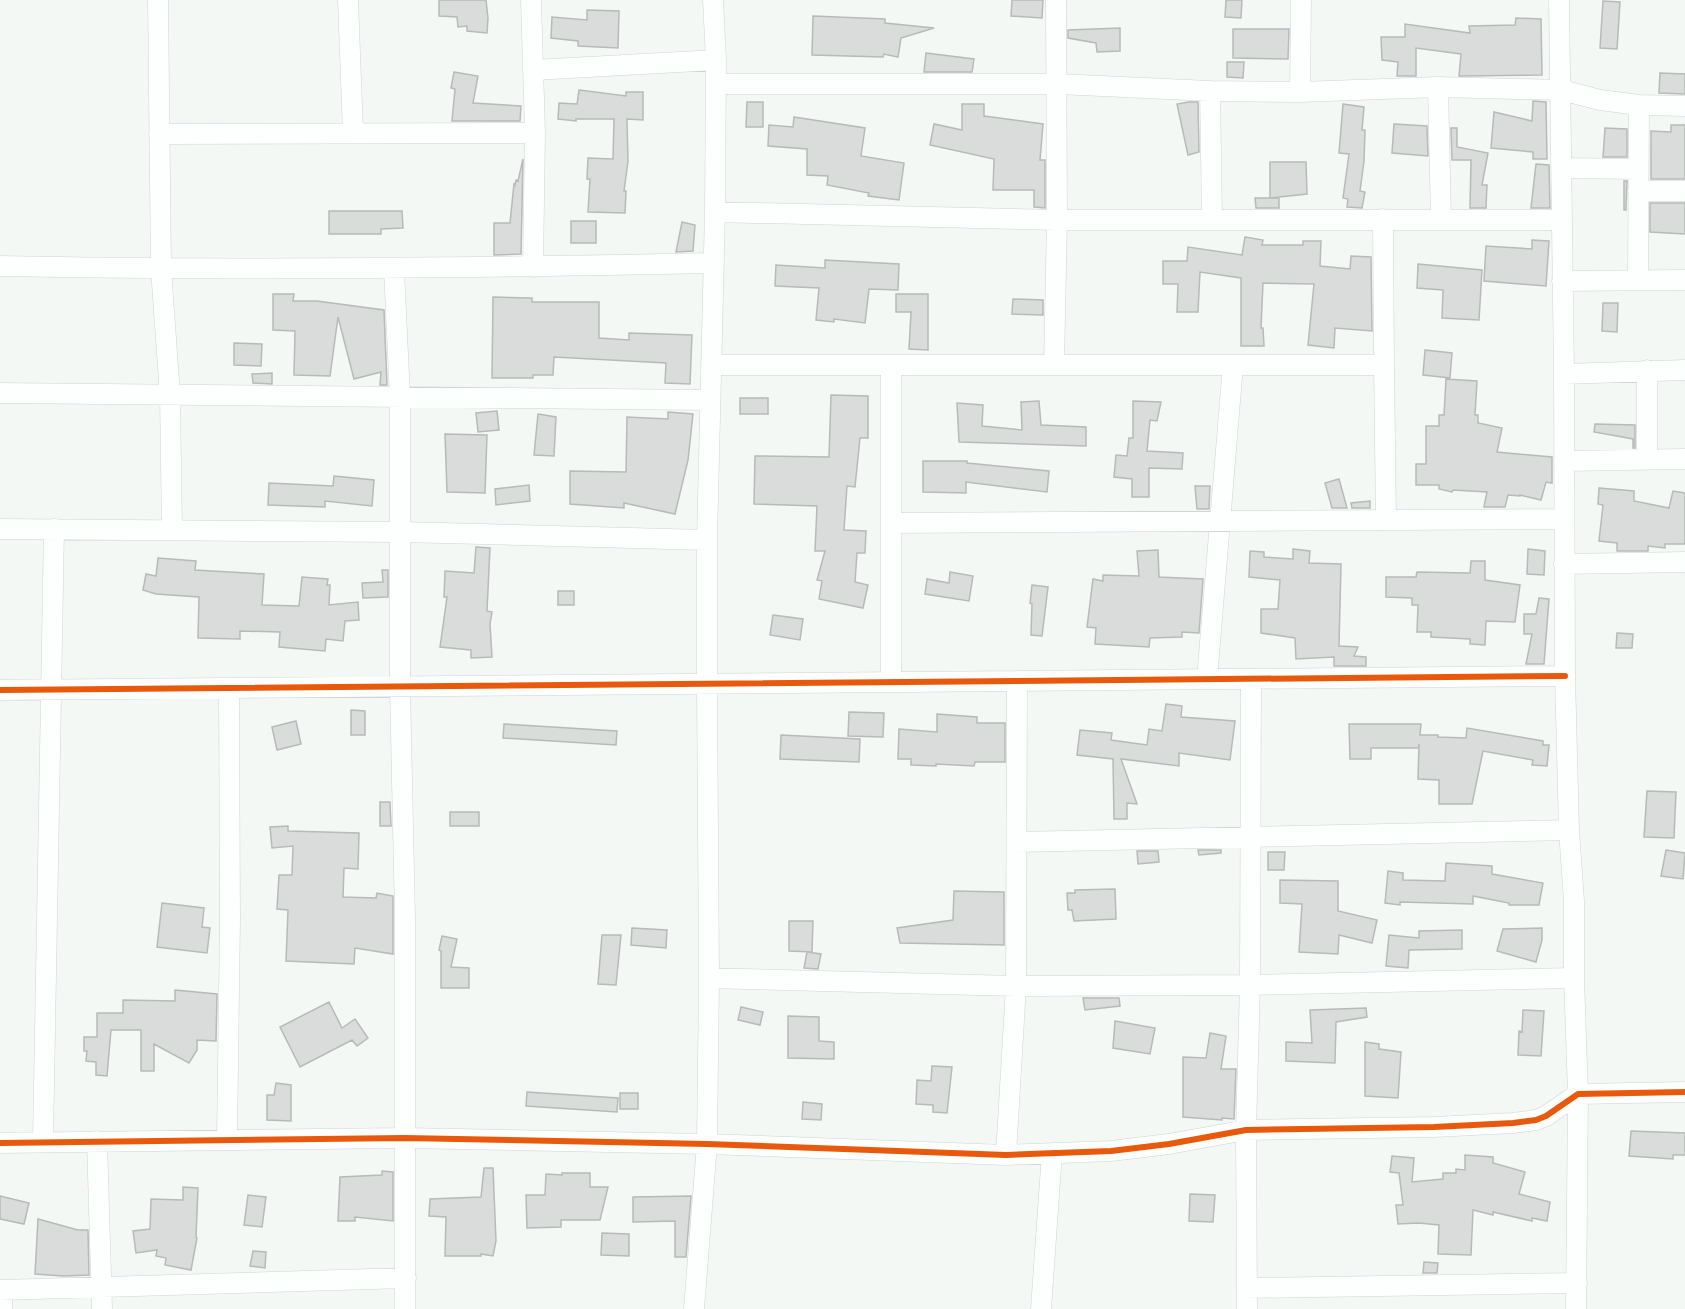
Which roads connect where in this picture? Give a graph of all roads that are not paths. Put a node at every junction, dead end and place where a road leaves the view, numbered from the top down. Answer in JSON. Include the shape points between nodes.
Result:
{"nodes":[{"id":1,"x":158,"y":0,"type":"edge"},
{"id":2,"x":348,"y":0,"type":"edge"},
{"id":3,"x":531,"y":0,"type":"edge"},
{"id":4,"x":713,"y":0,"type":"edge"},
{"id":5,"x":1056,"y":0,"type":"edge"},
{"id":6,"x":1301,"y":0,"type":"edge"},
{"id":7,"x":1559,"y":0,"type":"edge"},
{"id":8,"x":716,"y":60,"type":"junction"},
{"id":9,"x":533,"y":70,"type":"junction"},
{"id":10,"x":716,"y":84,"type":"junction"},
{"id":11,"x":1058,"y":84,"type":"junction"},
{"id":12,"x":1438,"y":87,"type":"junction"},
{"id":13,"x":1562,"y":90,"type":"junction"},
{"id":14,"x":1210,"y":91,"type":"junction"},
{"id":15,"x":1300,"y":92,"type":"junction"},
{"id":16,"x":1639,"y":105,"type":"junction"},
{"id":17,"x":1685,"y":106,"type":"edge"},
{"id":18,"x":353,"y":133,"type":"junction"},
{"id":19,"x":535,"y":133,"type":"junction"},
{"id":20,"x":159,"y":134,"type":"junction"},
{"id":21,"x":1561,"y":168,"type":"junction"},
{"id":22,"x":1638,"y":169,"type":"junction"},
{"id":23,"x":1638,"y":190,"type":"junction"},
{"id":24,"x":1685,"y":190,"type":"edge"},
{"id":25,"x":715,"y":212,"type":"junction"},
{"id":26,"x":1383,"y":219,"type":"junction"},
{"id":27,"x":1057,"y":220,"type":"junction"},
{"id":28,"x":1212,"y":220,"type":"junction"},
{"id":29,"x":1441,"y":220,"type":"junction"},
{"id":30,"x":1562,"y":220,"type":"junction"},
{"id":31,"x":714,"y":264,"type":"junction"},
{"id":32,"x":0,"y":266,"type":"edge"},
{"id":33,"x":533,"y":267,"type":"junction"},
{"id":34,"x":161,"y":269,"type":"junction"},
{"id":35,"x":394,"y":269,"type":"junction"},
{"id":36,"x":1685,"y":279,"type":"edge"},
{"id":37,"x":1638,"y":280,"type":"junction"},
{"id":38,"x":1562,"y":281,"type":"junction"},
{"id":39,"x":711,"y":365,"type":"junction"},
{"id":40,"x":891,"y":365,"type":"junction"},
{"id":41,"x":1054,"y":365,"type":"junction"},
{"id":42,"x":1233,"y":365,"type":"junction"},
{"id":43,"x":1384,"y":365,"type":"junction"},
{"id":44,"x":1647,"y":370,"type":"junction"},
{"id":45,"x":1685,"y":370,"type":"edge"},
{"id":46,"x":1564,"y":374,"type":"junction"},
{"id":47,"x":0,"y":393,"type":"edge"},
{"id":48,"x":170,"y":395,"type":"junction"},
{"id":49,"x":400,"y":397,"type":"junction"},
{"id":50,"x":710,"y":400,"type":"junction"},
{"id":51,"x":1685,"y":459,"type":"edge"},
{"id":52,"x":1647,"y":460,"type":"junction"},
{"id":53,"x":1564,"y":461,"type":"junction"},
{"id":54,"x":1564,"y":519,"type":"junction"},
{"id":55,"x":1386,"y":520,"type":"junction"},
{"id":56,"x":1220,"y":521,"type":"junction"},
{"id":57,"x":891,"y":523,"type":"junction"},
{"id":58,"x":0,"y":529,"type":"edge"},
{"id":59,"x":54,"y":529,"type":"junction"},
{"id":60,"x":172,"y":530,"type":"junction"},
{"id":61,"x":400,"y":532,"type":"junction"},
{"id":62,"x":707,"y":540,"type":"junction"},
{"id":63,"x":1685,"y":562,"type":"edge"},
{"id":64,"x":1564,"y":564,"type":"junction"},
{"id":65,"x":1565,"y":676,"type":"junction"},
{"id":66,"x":1207,"y":679,"type":"junction"},
{"id":67,"x":1251,"y":679,"type":"junction"},
{"id":68,"x":1017,"y":681,"type":"junction"},
{"id":69,"x":891,"y":682,"type":"junction"},
{"id":70,"x":706,"y":684,"type":"junction"},
{"id":71,"x":400,"y":687,"type":"junction"},
{"id":72,"x":229,"y":688,"type":"junction"},
{"id":73,"x":52,"y":689,"type":"junction"},
{"id":74,"x":0,"y":690,"type":"edge"},
{"id":75,"x":1569,"y":830,"type":"junction"},
{"id":76,"x":1250,"y":837,"type":"junction"},
{"id":77,"x":1017,"y":842,"type":"junction"},
{"id":78,"x":709,"y":978,"type":"junction"},
{"id":79,"x":1574,"y":978,"type":"junction"},
{"id":80,"x":1250,"y":985,"type":"junction"},
{"id":81,"x":1016,"y":986,"type":"junction"},
{"id":82,"x":1685,"y":1092,"type":"edge"},
{"id":83,"x":1578,"y":1094,"type":"junction"},
{"id":84,"x":1246,"y":1130,"type":"junction"},
{"id":85,"x":405,"y":1137,"type":"junction"},
{"id":86,"x":227,"y":1139,"type":"junction"},
{"id":87,"x":43,"y":1142,"type":"junction"},
{"id":88,"x":97,"y":1142,"type":"junction"},
{"id":89,"x":0,"y":1143,"type":"edge"},
{"id":90,"x":707,"y":1144,"type":"junction"},
{"id":91,"x":1052,"y":1153,"type":"junction"},
{"id":92,"x":1006,"y":1155,"type":"junction"},
{"id":93,"x":406,"y":1278,"type":"junction"},
{"id":94,"x":1576,"y":1284,"type":"junction"},
{"id":95,"x":102,"y":1288,"type":"junction"},
{"id":96,"x":1247,"y":1288,"type":"junction"},
{"id":97,"x":1,"y":1296,"type":"edge"},
{"id":98,"x":102,"y":1309,"type":"edge"},
{"id":99,"x":405,"y":1309,"type":"edge"},
{"id":100,"x":694,"y":1309,"type":"edge"},
{"id":101,"x":1041,"y":1309,"type":"edge"},
{"id":102,"x":1247,"y":1309,"type":"edge"},
{"id":103,"x":1576,"y":1309,"type":"edge"}],
"edges":[{"from":1,"to":20,"type":"street"},
{"from":2,"to":18,"type":"street"},
{"from":3,"to":9,"type":"street"},
{"from":4,"to":8,"type":"street"},
{"from":5,"to":11,"type":"street"},
{"from":6,"to":15,"type":"street"},
{"from":7,"to":13,"type":"street"},
{"from":8,"to":9,"type":"street"},
{"from":8,"to":10,"type":"street"},
{"from":9,"to":19,"type":"street"},
{"from":10,"to":11,"type":"street"},
{"from":10,"to":25,"type":"street"},
{"from":11,"to":14,"type":"street"},
{"from":11,"to":27,"type":"street"},
{"from":12,"to":13,"type":"street"},
{"from":12,"to":15,"type":"street"},
{"from":12,"to":29,"type":"street"},
{"from":13,"to":16,"type":"street"},
{"from":13,"to":21,"type":"street"},
{"from":14,"to":15,"type":"street"},
{"from":14,"to":28,"type":"street"},
{"from":16,"to":17,"type":"street"},
{"from":16,"to":22,"type":"street"},
{"from":18,"to":19,"type":"street"},
{"from":18,"to":20,"type":"street"},
{"from":19,"to":33,"type":"street"},
{"from":20,"to":34,"type":"street"},
{"from":21,"to":22,"type":"street"},
{"from":21,"to":30,"type":"street"},
{"from":22,"to":23,"type":"street"},
{"from":23,"to":24,"type":"street"},
{"from":23,"to":37,"type":"street"},
{"from":25,"to":27,"type":"street"},
{"from":25,"to":31,"type":"street"},
{"from":26,"to":28,"type":"street"},
{"from":26,"to":29,"type":"street"},
{"from":26,"to":43,"type":"street"},
{"from":27,"to":28,"type":"street"},
{"from":27,"to":41,"type":"street"},
{"from":29,"to":30,"type":"street"},
{"from":30,"to":38,"type":"street"},
{"from":31,"to":33,"type":"street"},
{"from":31,"to":39,"type":"street"},
{"from":32,"to":34,"type":"street"},
{"from":33,"to":35,"type":"street"},
{"from":34,"to":35,"type":"street"},
{"from":34,"to":48,"type":"street"},
{"from":35,"to":49,"type":"street"},
{"from":36,"to":37,"type":"street"},
{"from":37,"to":38,"type":"street"},
{"from":38,"to":46,"type":"street"},
{"from":39,"to":40,"type":"street"},
{"from":39,"to":50,"type":"street"},
{"from":40,"to":41,"type":"street"},
{"from":40,"to":57,"type":"street"},
{"from":41,"to":42,"type":"street"},
{"from":42,"to":43,"type":"street"},
{"from":42,"to":56,"type":"street"},
{"from":43,"to":55,"type":"street"},
{"from":44,"to":45,"type":"street"},
{"from":44,"to":46,"type":"street"},
{"from":44,"to":52,"type":"street"},
{"from":46,"to":53,"type":"street"},
{"from":47,"to":48,"type":"street"},
{"from":48,"to":49,"type":"street"},
{"from":48,"to":60,"type":"street"},
{"from":49,"to":50,"type":"street"},
{"from":49,"to":61,"type":"street"},
{"from":50,"to":62,"type":"street"},
{"from":51,"to":52,"type":"street"},
{"from":52,"to":53,"type":"street"},
{"from":53,"to":54,"type":"street"},
{"from":54,"to":55,"type":"street"},
{"from":54,"to":64,"type":"street"},
{"from":55,"to":56,"type":"street"},
{"from":56,"to":57,"type":"street"},
{"from":56,"to":66,"type":"street"},
{"from":57,"to":69,"type":"street"},
{"from":58,"to":59,"type":"street"},
{"from":59,"to":60,"type":"street"},
{"from":59,"to":73,"type":"street"},
{"from":60,"to":61,"type":"street"},
{"from":61,"to":62,"type":"street"},
{"from":61,"to":71,"type":"street"},
{"from":62,"to":70,"type":"street"},
{"from":63,"to":64,"type":"street"},
{"from":64,"to":65,"type":"street"},
{"from":65,"to":67,"type":"street"},
{"from":65,"to":75,"type":"street"},
{"from":66,"to":67,"type":"street"},
{"from":66,"to":68,"type":"street"},
{"from":67,"to":76,"type":"street"},
{"from":68,"to":69,"type":"street"},
{"from":68,"to":77,"type":"street"},
{"from":69,"to":70,"type":"street"},
{"from":70,"to":71,"type":"street"},
{"from":70,"to":78,"type":"street"},
{"from":71,"to":72,"type":"street"},
{"from":71,"to":85,"type":"street"},
{"from":72,"to":73,"type":"street"},
{"from":72,"to":86,"type":"street"},
{"from":73,"to":74,"type":"street"},
{"from":73,"to":87,"type":"street"},
{"from":75,"to":76,"type":"street"},
{"from":75,"to":79,"type":"street"},
{"from":76,"to":77,"type":"street"},
{"from":76,"to":80,"type":"street"},
{"from":77,"to":81,"type":"street"},
{"from":78,"to":81,"type":"street"},
{"from":78,"to":90,"type":"street"},
{"from":79,"to":80,"type":"street"},
{"from":79,"to":83,"type":"street"},
{"from":80,"to":81,"type":"street"},
{"from":80,"to":84,"type":"street"},
{"from":81,"to":92,"type":"street"},
{"from":82,"to":83,"type":"street"},
{"from":83,"to":84,"type":"street","via":[[1546,1116],[1513,1123]]},
{"from":83,"to":94,"type":"street"},
{"from":84,"to":91,"type":"street","via":[[1110,1151]]},
{"from":84,"to":96,"type":"street"},
{"from":85,"to":86,"type":"street"},
{"from":85,"to":90,"type":"street"},
{"from":85,"to":93,"type":"street"},
{"from":86,"to":88,"type":"street"},
{"from":87,"to":88,"type":"street"},
{"from":87,"to":89,"type":"street"},
{"from":88,"to":95,"type":"street"},
{"from":90,"to":92,"type":"street"},
{"from":90,"to":100,"type":"street"},
{"from":91,"to":92,"type":"street"},
{"from":91,"to":101,"type":"street"},
{"from":93,"to":95,"type":"street"},
{"from":93,"to":99,"type":"street"},
{"from":94,"to":96,"type":"street"},
{"from":94,"to":103,"type":"street"},
{"from":95,"to":97,"type":"street"},
{"from":95,"to":98,"type":"street"},
{"from":96,"to":102,"type":"street"}]}
